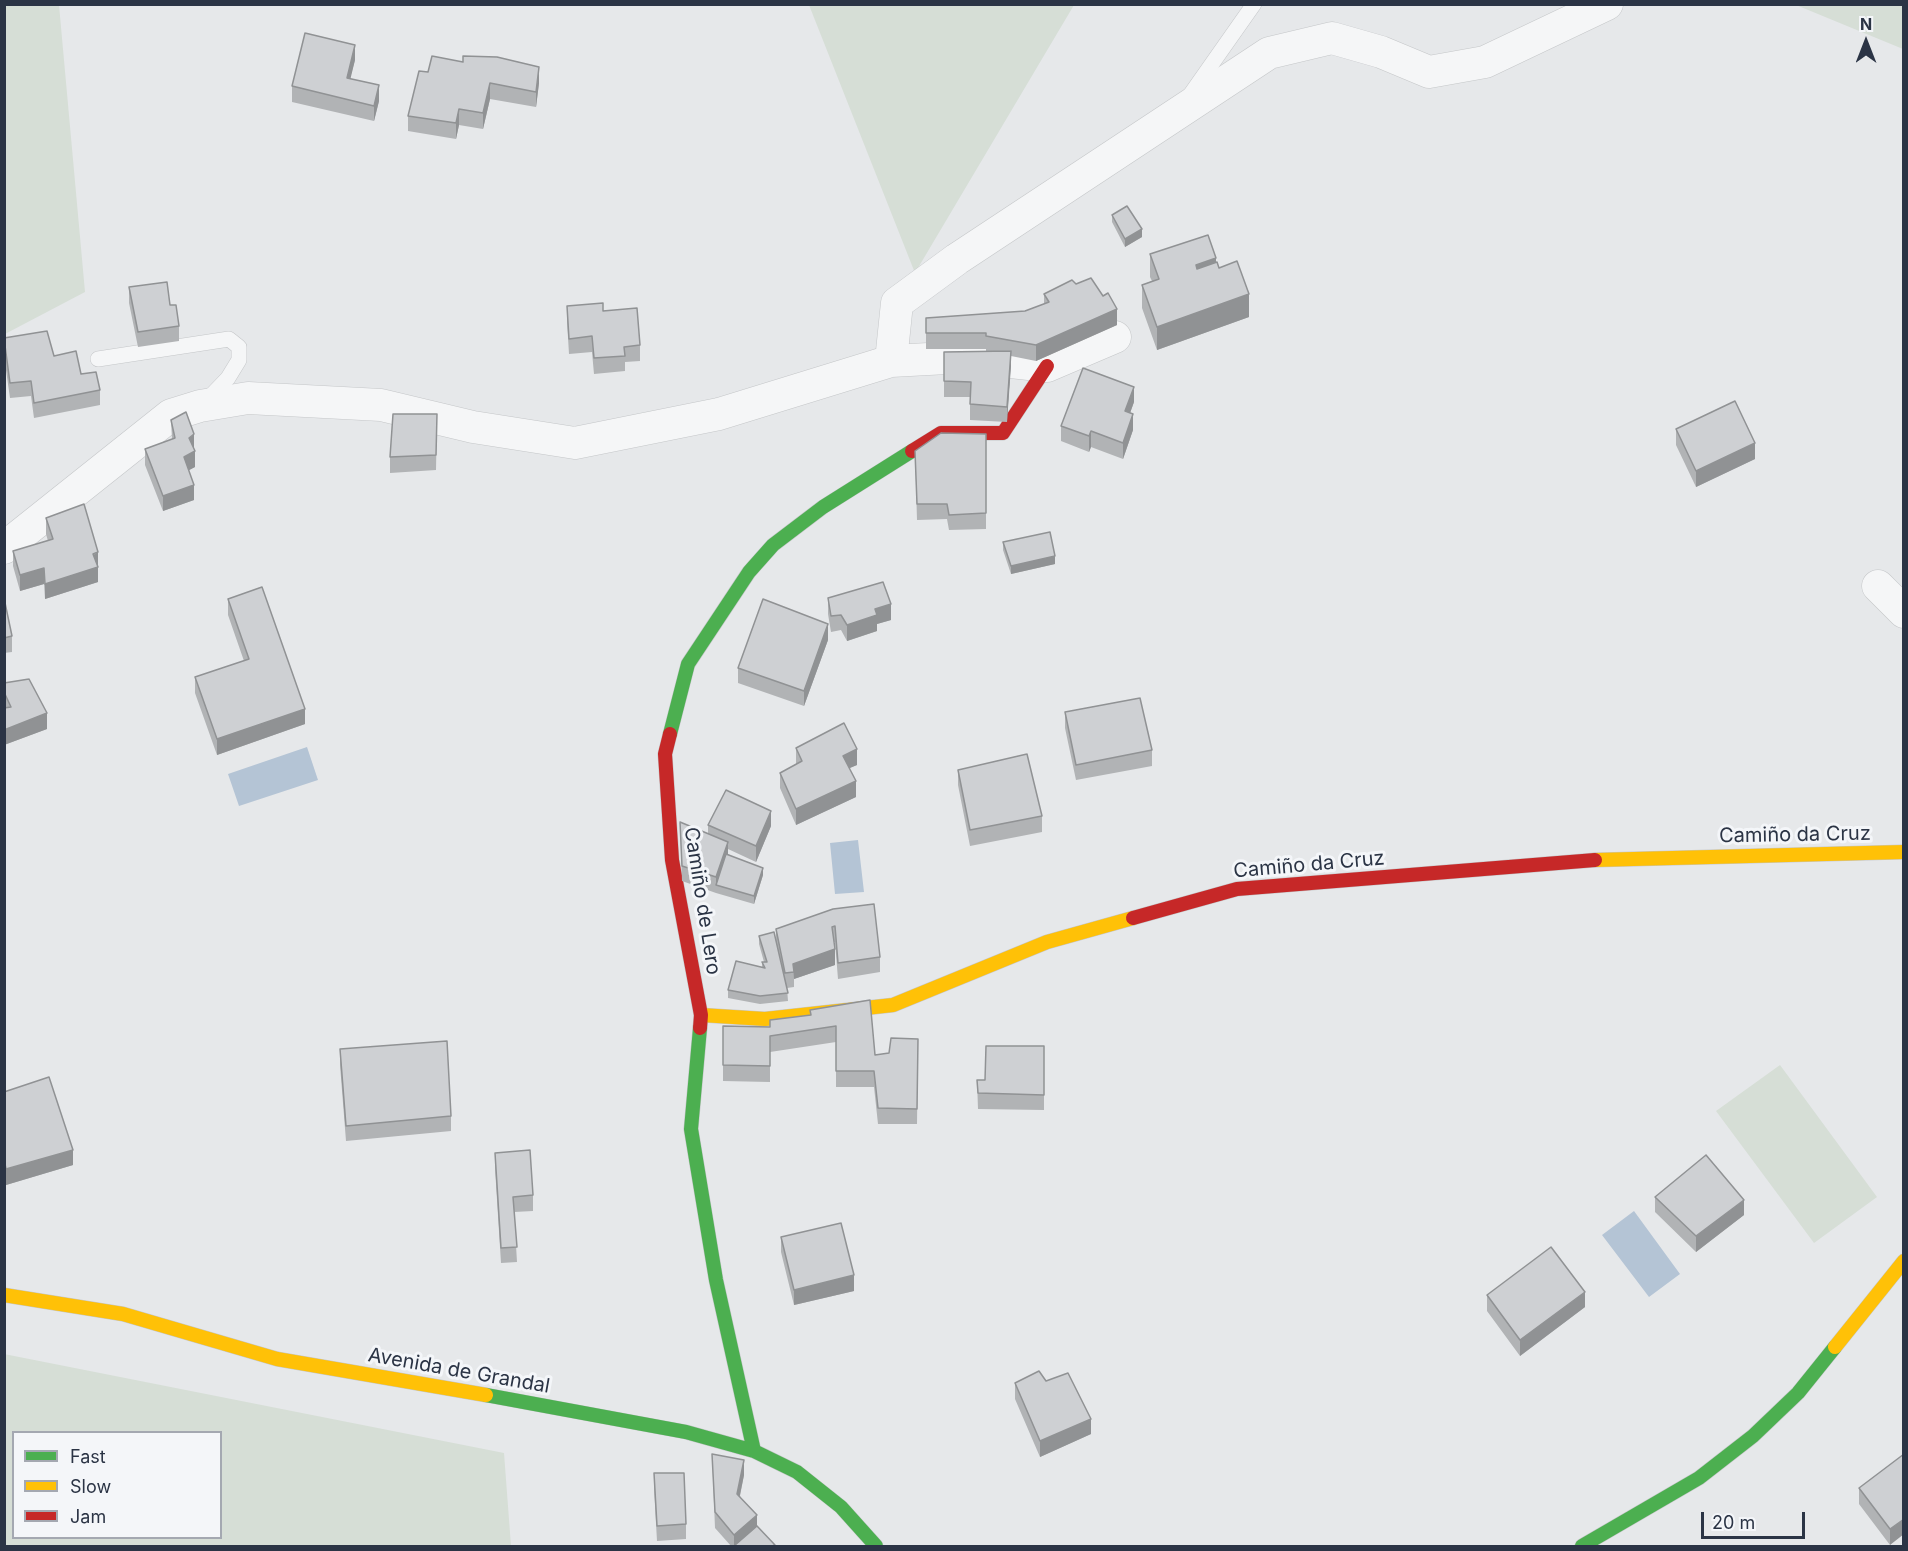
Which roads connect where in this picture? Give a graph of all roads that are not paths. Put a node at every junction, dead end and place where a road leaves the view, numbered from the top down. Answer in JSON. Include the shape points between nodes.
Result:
{"nodes":[{"id":1,"x":1254,"y":4,"type":"edge"},
{"id":2,"x":1607,"y":4,"type":"edge"},
{"id":3,"x":1177,"y":114,"type":"junction"},
{"id":4,"x":1115,"y":337,"type":"dead end"},
{"id":5,"x":98,"y":359,"type":"dead end"},
{"id":6,"x":891,"y":362,"type":"junction"},
{"id":7,"x":1047,"y":366,"type":"junction"},
{"id":8,"x":201,"y":406,"type":"junction"},
{"id":9,"x":4,"y":548,"type":"edge"},
{"id":10,"x":1878,"y":586,"type":"dead end"},
{"id":11,"x":1904,"y":612,"type":"edge"},
{"id":12,"x":1904,"y":852,"type":"edge"},
{"id":13,"x":702,"y":1015,"type":"junction"},
{"id":14,"x":1904,"y":1261,"type":"edge"},
{"id":15,"x":4,"y":1295,"type":"edge"},
{"id":16,"x":754,"y":1451,"type":"junction"},
{"id":17,"x":876,"y":1546,"type":"edge"},
{"id":18,"x":1582,"y":1546,"type":"edge"}],
"edges":[{"from":1,"to":3,"type":"lane"},
{"from":2,"to":3,"type":"street","via":[[1485,62],[1430,72],[1332,38],[1269,53]]},
{"from":3,"to":6,"type":"street","via":[[897,303]]},
{"from":4,"to":7,"type":"street"},
{"from":5,"to":8,"type":"lane","via":[[229,339],[239,347],[239,360]]},
{"from":6,"to":7,"type":"street","via":[[966,357]]},
{"from":6,"to":8,"type":"street","via":[[719,414],[574,444],[473,427],[381,405],[248,398]]},
{"from":7,"to":13,"type":"street","name":"Camiño de Lero","via":[[1003,432],[942,432],[823,507],[773,545],[748,572],[688,664],[665,754],[672,860]]},
{"from":8,"to":9,"type":"street","via":[[171,415]]},
{"from":10,"to":11,"type":"street"},
{"from":12,"to":13,"type":"street","name":"Camiño da Cruz","via":[[1621,858],[1237,889],[1047,942],[893,1005],[765,1019]]},
{"from":13,"to":16,"type":"street","name":"Camiño de Lero","via":[[691,1129],[716,1280]]},
{"from":14,"to":18,"type":"street","via":[[1798,1393],[1753,1436],[1699,1478]]},
{"from":15,"to":16,"type":"street","name":"Avenida de Grandal","via":[[123,1314],[277,1359],[615,1417]]},
{"from":16,"to":17,"type":"street","name":"Avenida de Grandal","via":[[797,1472],[841,1506]]}]}
